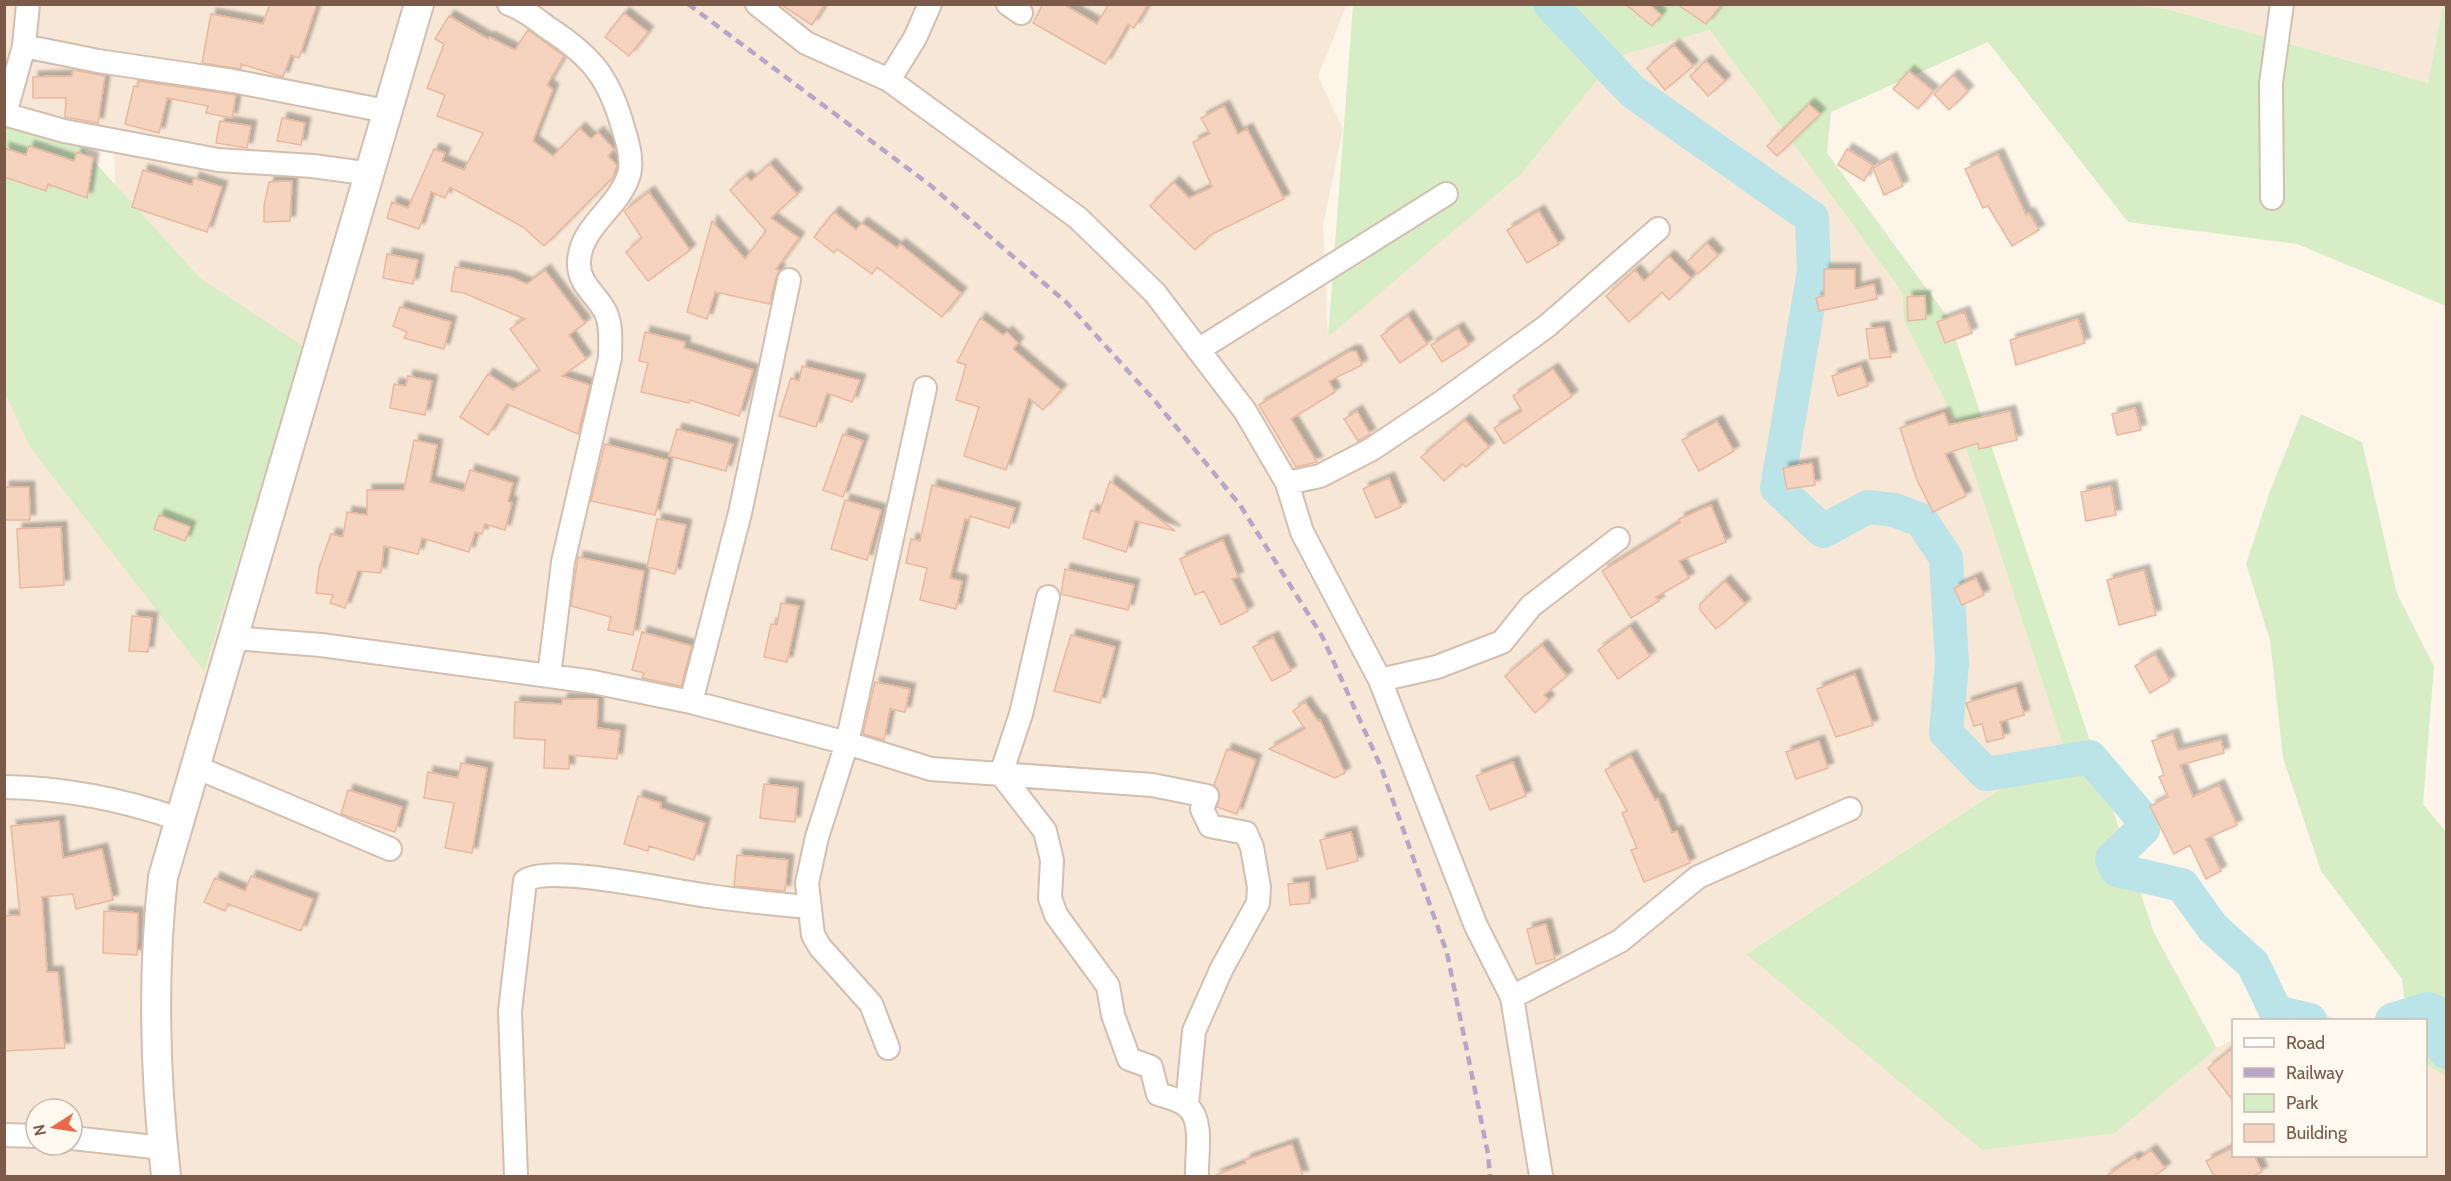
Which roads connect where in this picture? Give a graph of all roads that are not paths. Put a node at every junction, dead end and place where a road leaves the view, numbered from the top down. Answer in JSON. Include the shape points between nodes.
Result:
{"nodes":[{"id":1,"x":28,"y":4,"type":"edge"},
{"id":2,"x":418,"y":4,"type":"edge"},
{"id":3,"x":509,"y":4,"type":"edge"},
{"id":4,"x":757,"y":4,"type":"edge"},
{"id":5,"x":930,"y":4,"type":"edge"},
{"id":6,"x":2282,"y":4,"type":"edge"},
{"id":7,"x":24,"y":46,"type":"junction"},
{"id":8,"x":889,"y":80,"type":"junction"},
{"id":9,"x":386,"y":111,"type":"junction"},
{"id":10,"x":5,"y":114,"type":"edge"},
{"id":11,"x":370,"y":174,"type":"junction"},
{"id":12,"x":1446,"y":194,"type":"dead end"},
{"id":13,"x":2272,"y":198,"type":"dead end"},
{"id":14,"x":1658,"y":229,"type":"dead end"},
{"id":15,"x":789,"y":280,"type":"dead end"},
{"id":16,"x":1198,"y":350,"type":"junction"},
{"id":17,"x":925,"y":388,"type":"dead end"},
{"id":18,"x":1287,"y":483,"type":"junction"},
{"id":19,"x":1618,"y":539,"type":"dead end"},
{"id":20,"x":1048,"y":597,"type":"dead end"},
{"id":21,"x":233,"y":638,"type":"junction"},
{"id":22,"x":549,"y":676,"type":"junction"},
{"id":23,"x":1380,"y":680,"type":"junction"},
{"id":24,"x":691,"y":702,"type":"junction"},
{"id":25,"x":847,"y":743,"type":"junction"},
{"id":26,"x":196,"y":767,"type":"junction"},
{"id":27,"x":1001,"y":774,"type":"junction"},
{"id":28,"x":4,"y":787,"type":"edge"},
{"id":29,"x":1850,"y":809,"type":"dead end"},
{"id":30,"x":179,"y":819,"type":"junction"},
{"id":31,"x":390,"y":849,"type":"dead end"},
{"id":32,"x":809,"y":907,"type":"junction"},
{"id":33,"x":1512,"y":997,"type":"junction"},
{"id":34,"x":888,"y":1048,"type":"dead end"},
{"id":35,"x":1187,"y":1105,"type":"junction"},
{"id":36,"x":4,"y":1135,"type":"edge"},
{"id":37,"x":24,"y":1136,"type":"edge"},
{"id":38,"x":84,"y":1139,"type":"edge"},
{"id":39,"x":163,"y":1148,"type":"junction"},
{"id":40,"x":166,"y":1176,"type":"edge"},
{"id":41,"x":516,"y":1176,"type":"edge"},
{"id":42,"x":1197,"y":1176,"type":"edge"},
{"id":43,"x":1541,"y":1176,"type":"edge"}],
"edges":[{"from":1,"to":7,"type":"street"},
{"from":2,"to":9,"type":"street"},
{"from":3,"to":22,"type":"street","via":[[573,44],[594,63],[617,104],[630,165],[619,195],[585,238],[579,261],[580,278],[606,312],[611,331],[610,358],[563,562]]},
{"from":4,"to":8,"type":"street","via":[[806,43]]},
{"from":5,"to":8,"type":"street"},
{"from":6,"to":13,"type":"street","via":[[2271,83]]},
{"from":7,"to":9,"type":"street"},
{"from":7,"to":10,"type":"street"},
{"from":8,"to":16,"type":"street","via":[[1077,218],[1155,293]]},
{"from":9,"to":11,"type":"street"},
{"from":10,"to":11,"type":"street","via":[[64,130],[218,160]]},
{"from":11,"to":21,"type":"street"},
{"from":12,"to":16,"type":"street"},
{"from":14,"to":18,"type":"street","via":[[1547,326],[1433,408],[1372,449],[1320,476]]},
{"from":15,"to":24,"type":"street","via":[[740,513]]},
{"from":16,"to":18,"type":"street","via":[[1245,411]]},
{"from":17,"to":25,"type":"street"},
{"from":18,"to":23,"type":"street","via":[[1302,532]]},
{"from":19,"to":23,"type":"street","via":[[1531,606],[1502,642],[1437,667]]},
{"from":20,"to":27,"type":"street"},
{"from":21,"to":22,"type":"street","via":[[321,645]]},
{"from":21,"to":26,"type":"street"},
{"from":22,"to":24,"type":"street"},
{"from":23,"to":33,"type":"street","via":[[1476,926]]},
{"from":24,"to":25,"type":"street"},
{"from":25,"to":27,"type":"street","via":[[931,769]]},
{"from":25,"to":32,"type":"street","via":[[817,837],[807,883]]},
{"from":26,"to":30,"type":"street"},
{"from":26,"to":31,"type":"street"},
{"from":27,"to":35,"type":"street","via":[[1045,831],[1052,860],[1050,898],[1056,915],[1108,986],[1113,1015],[1129,1059],[1151,1067],[1158,1094]]},
{"from":27,"to":35,"type":"street","via":[[1152,785],[1207,796],[1202,808],[1210,826],[1246,833],[1259,886],[1258,903],[1222,968],[1194,1031]]},
{"from":28,"to":30,"type":"street","via":[[115,798]]},
{"from":29,"to":33,"type":"street","via":[[1698,877],[1620,942]]},
{"from":30,"to":39,"type":"street","via":[[164,877],[156,937]]},
{"from":32,"to":34,"type":"street","via":[[813,935],[871,1004]]},
{"from":32,"to":41,"type":"street","via":[[710,897],[581,876],[540,875],[525,881],[510,1011]]},
{"from":33,"to":43,"type":"street"},
{"from":35,"to":42,"type":"street","via":[[1197,1125]]},
{"from":36,"to":37,"type":"street"},
{"from":38,"to":39,"type":"street"},
{"from":39,"to":40,"type":"street"}]}
